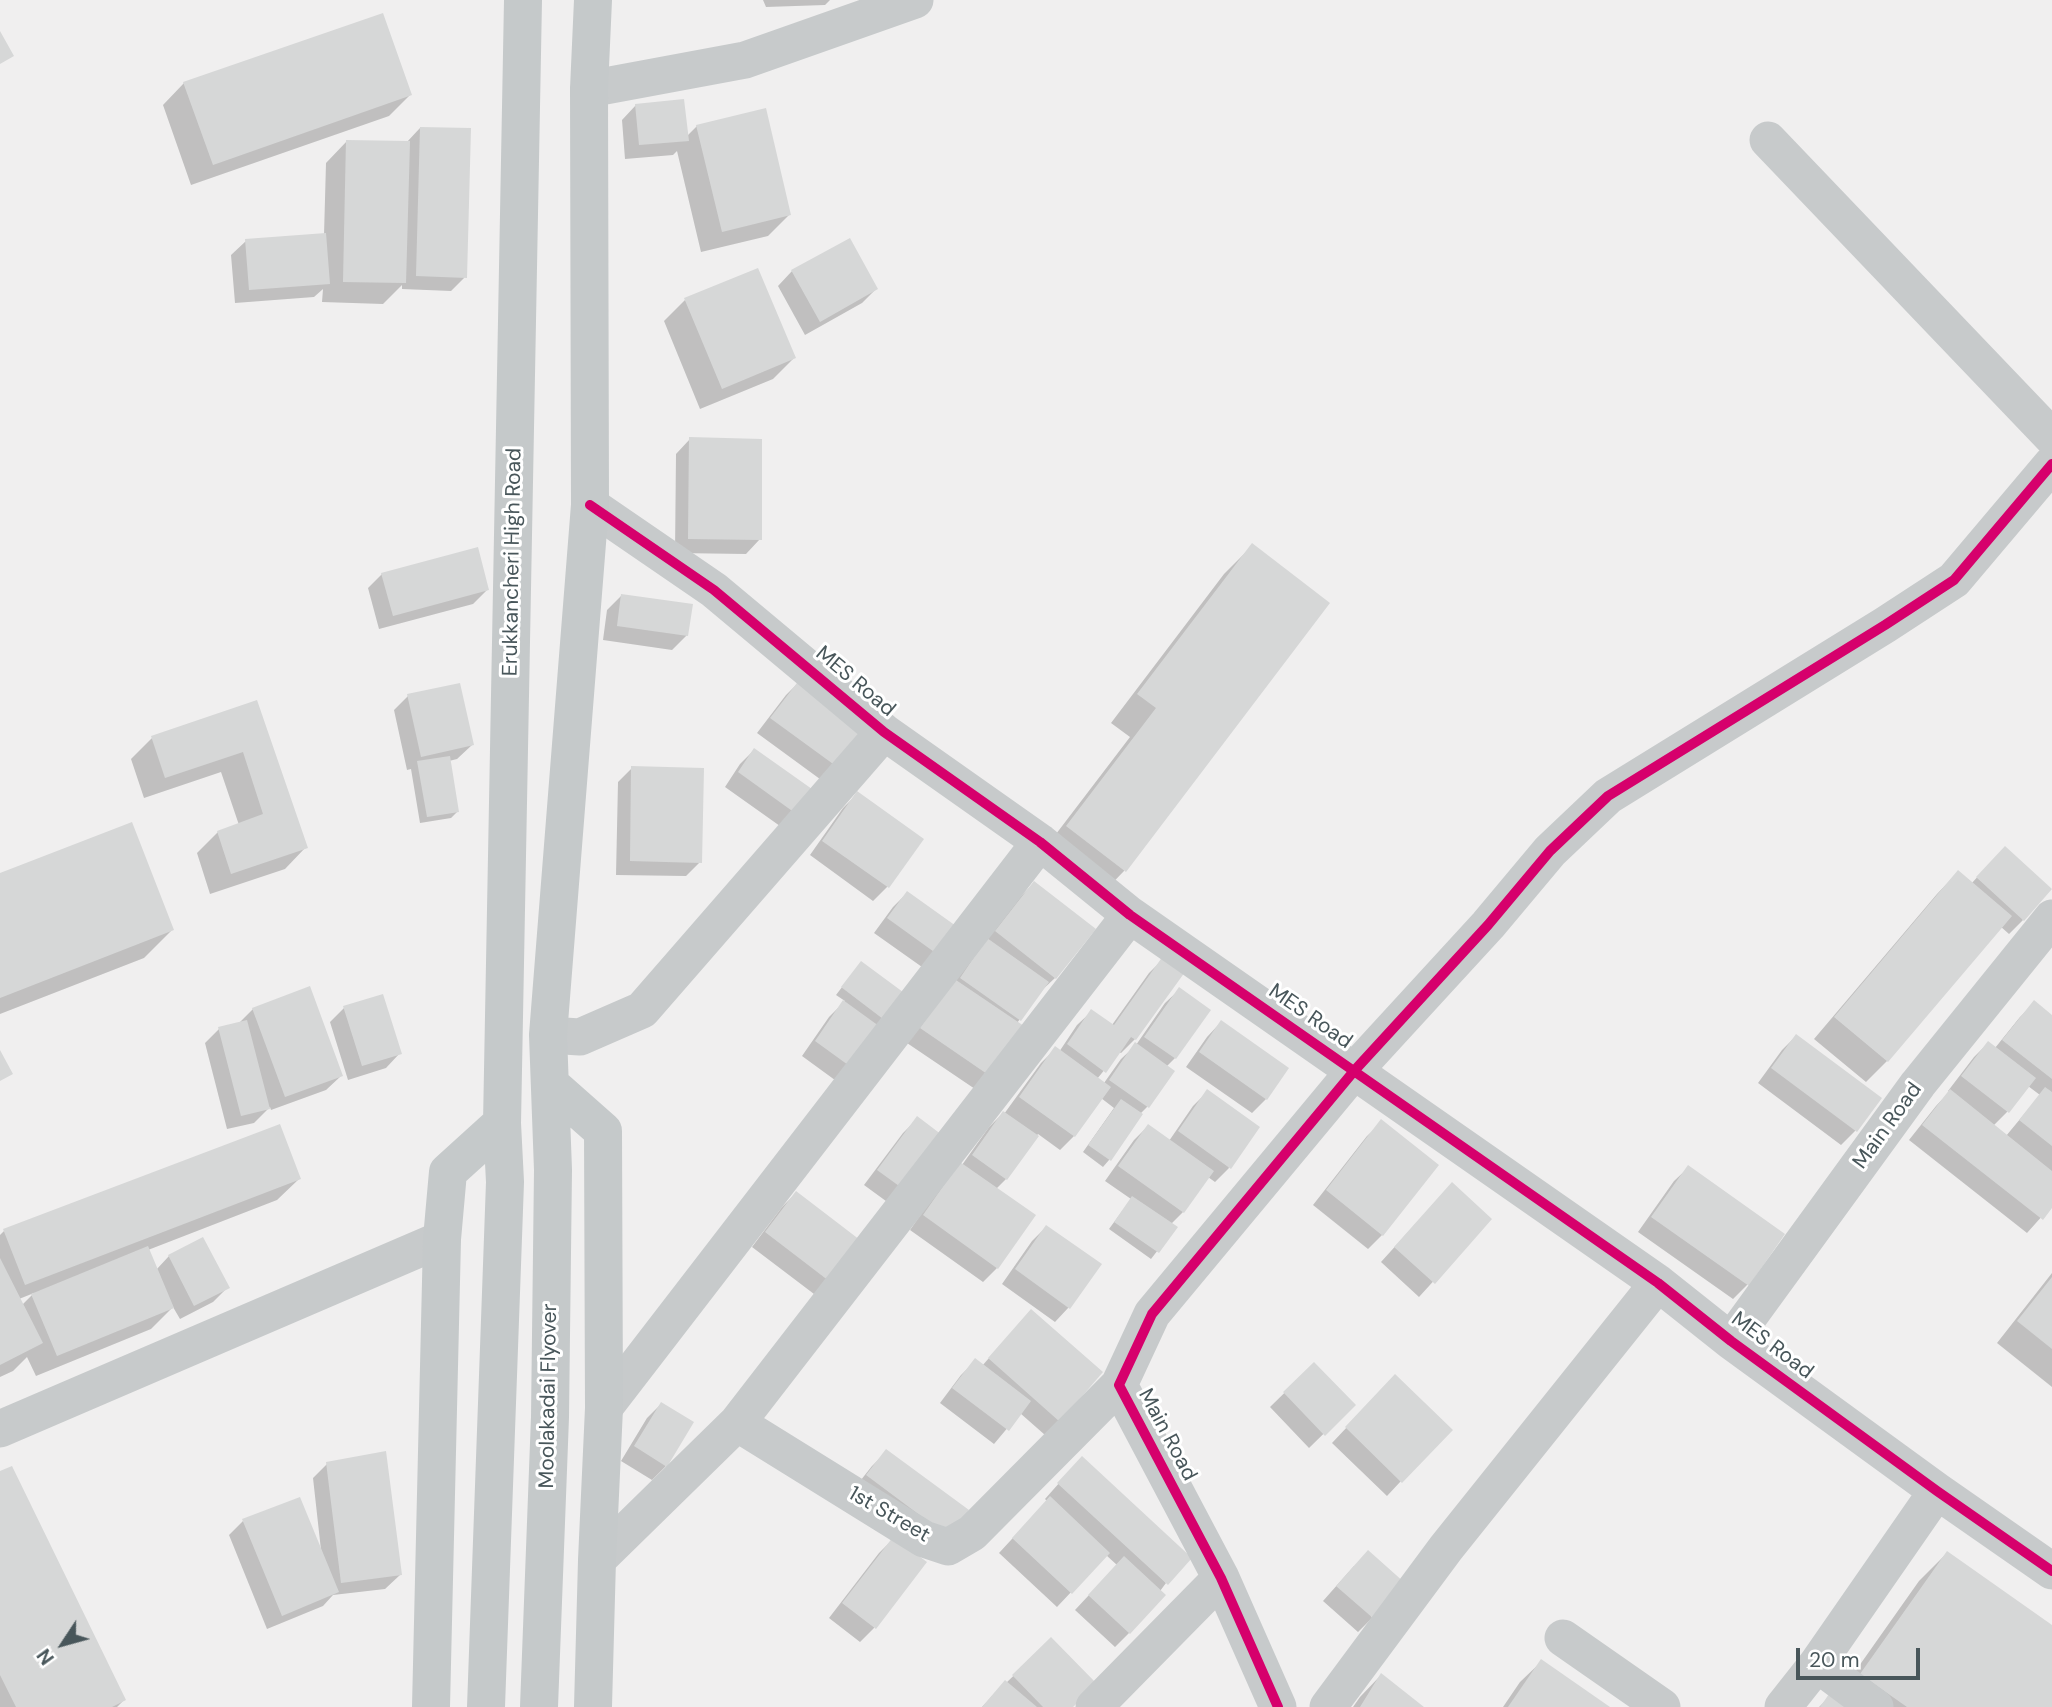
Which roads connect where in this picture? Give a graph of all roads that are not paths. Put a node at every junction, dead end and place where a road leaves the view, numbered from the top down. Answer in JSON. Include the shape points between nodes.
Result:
{"nodes":[{"id":1,"x":523,"y":0,"type":"edge"},
{"id":2,"x":593,"y":0,"type":"edge"},
{"id":3,"x":915,"y":0,"type":"edge"},
{"id":4,"x":589,"y":89,"type":"junction"},
{"id":5,"x":1768,"y":140,"type":"dead end"},
{"id":6,"x":2052,"y":438,"type":"edge"},
{"id":7,"x":2052,"y":464,"type":"edge"},
{"id":8,"x":590,"y":505,"type":"junction"},
{"id":9,"x":884,"y":732,"type":"junction"},
{"id":10,"x":1040,"y":842,"type":"junction"},
{"id":11,"x":1130,"y":915,"type":"junction"},
{"id":12,"x":2052,"y":918,"type":"edge"},
{"id":13,"x":548,"y":1035,"type":"junction"},
{"id":14,"x":1354,"y":1071,"type":"junction"},
{"id":15,"x":551,"y":1085,"type":"junction"},
{"id":16,"x":502,"y":1123,"type":"junction"},
{"id":17,"x":442,"y":1239,"type":"junction"},
{"id":18,"x":1658,"y":1283,"type":"junction"},
{"id":19,"x":1731,"y":1341,"type":"junction"},
{"id":20,"x":1119,"y":1385,"type":"junction"},
{"id":21,"x":604,"y":1408,"type":"junction"},
{"id":22,"x":737,"y":1423,"type":"junction"},
{"id":23,"x":0,"y":1429,"type":"edge"},
{"id":24,"x":1937,"y":1491,"type":"junction"},
{"id":25,"x":597,"y":1560,"type":"junction"},
{"id":26,"x":2052,"y":1571,"type":"edge"},
{"id":27,"x":1221,"y":1578,"type":"junction"},
{"id":28,"x":1563,"y":1638,"type":"dead end"},
{"id":29,"x":1817,"y":1664,"type":"junction"},
{"id":30,"x":431,"y":1707,"type":"edge"},
{"id":31,"x":486,"y":1707,"type":"edge"},
{"id":32,"x":539,"y":1707,"type":"edge"},
{"id":33,"x":593,"y":1707,"type":"edge"},
{"id":34,"x":1094,"y":1707,"type":"edge"},
{"id":35,"x":1278,"y":1707,"type":"edge"},
{"id":36,"x":1328,"y":1707,"type":"edge"},
{"id":37,"x":1662,"y":1707,"type":"edge"},
{"id":38,"x":1783,"y":1707,"type":"edge"},
{"id":39,"x":1875,"y":1707,"type":"edge"}],
"edges":[{"from":1,"to":16,"type":"main road","name":"Erukkancheri High Road"},
{"from":2,"to":4,"type":"main road","name":"Moolakadai Flyover"},
{"from":3,"to":4,"type":"street","via":[[745,60]]},
{"from":4,"to":8,"type":"main road","name":"Moolakadai Flyover"},
{"from":5,"to":6,"type":"street"},
{"from":7,"to":14,"type":"street","name":"Main Road","via":[[1954,580],[1608,796],[1550,851],[1488,926]]},
{"from":8,"to":9,"type":"street","name":"MES Road","via":[[714,590]]},
{"from":8,"to":13,"type":"main road","name":"Moolakadai Flyover"},
{"from":9,"to":10,"type":"street","name":"MES Road"},
{"from":9,"to":13,"type":"street","via":[[642,1010],[580,1037]]},
{"from":10,"to":11,"type":"street","name":"MES Road"},
{"from":10,"to":21,"type":"street"},
{"from":11,"to":14,"type":"street","name":"MES Road"},
{"from":11,"to":22,"type":"street"},
{"from":12,"to":19,"type":"street","name":"Main Road","via":[[1918,1084]]},
{"from":13,"to":15,"type":"main road","name":"Moolakadai Flyover"},
{"from":14,"to":18,"type":"street","name":"MES Road"},
{"from":14,"to":20,"type":"street","name":"Main Road","via":[[1152,1314]]},
{"from":15,"to":21,"type":"main road","via":[[603,1131]]},
{"from":15,"to":32,"type":"main road","name":"Moolakadai Flyover","via":[[550,1417]]},
{"from":16,"to":17,"type":"main road","via":[[447,1172]]},
{"from":16,"to":31,"type":"main road","via":[[505,1182]]},
{"from":17,"to":23,"type":"street"},
{"from":17,"to":30,"type":"main road"},
{"from":18,"to":19,"type":"street","name":"MES Road"},
{"from":18,"to":36,"type":"street","via":[[1446,1548]]},
{"from":19,"to":24,"type":"street","name":"MES Road"},
{"from":20,"to":22,"type":"street","name":"1st Street","via":[[972,1533],[948,1547],[924,1539]]},
{"from":20,"to":27,"type":"street","name":"Main Road"},
{"from":21,"to":25,"type":"main road"},
{"from":22,"to":25,"type":"street"},
{"from":24,"to":26,"type":"street","name":"MES Road"},
{"from":24,"to":29,"type":"street"},
{"from":25,"to":33,"type":"main road"},
{"from":27,"to":34,"type":"street"},
{"from":27,"to":35,"type":"street","name":"Main Road"},
{"from":28,"to":37,"type":"street"},
{"from":29,"to":38,"type":"street"},
{"from":29,"to":39,"type":"street"}]}
